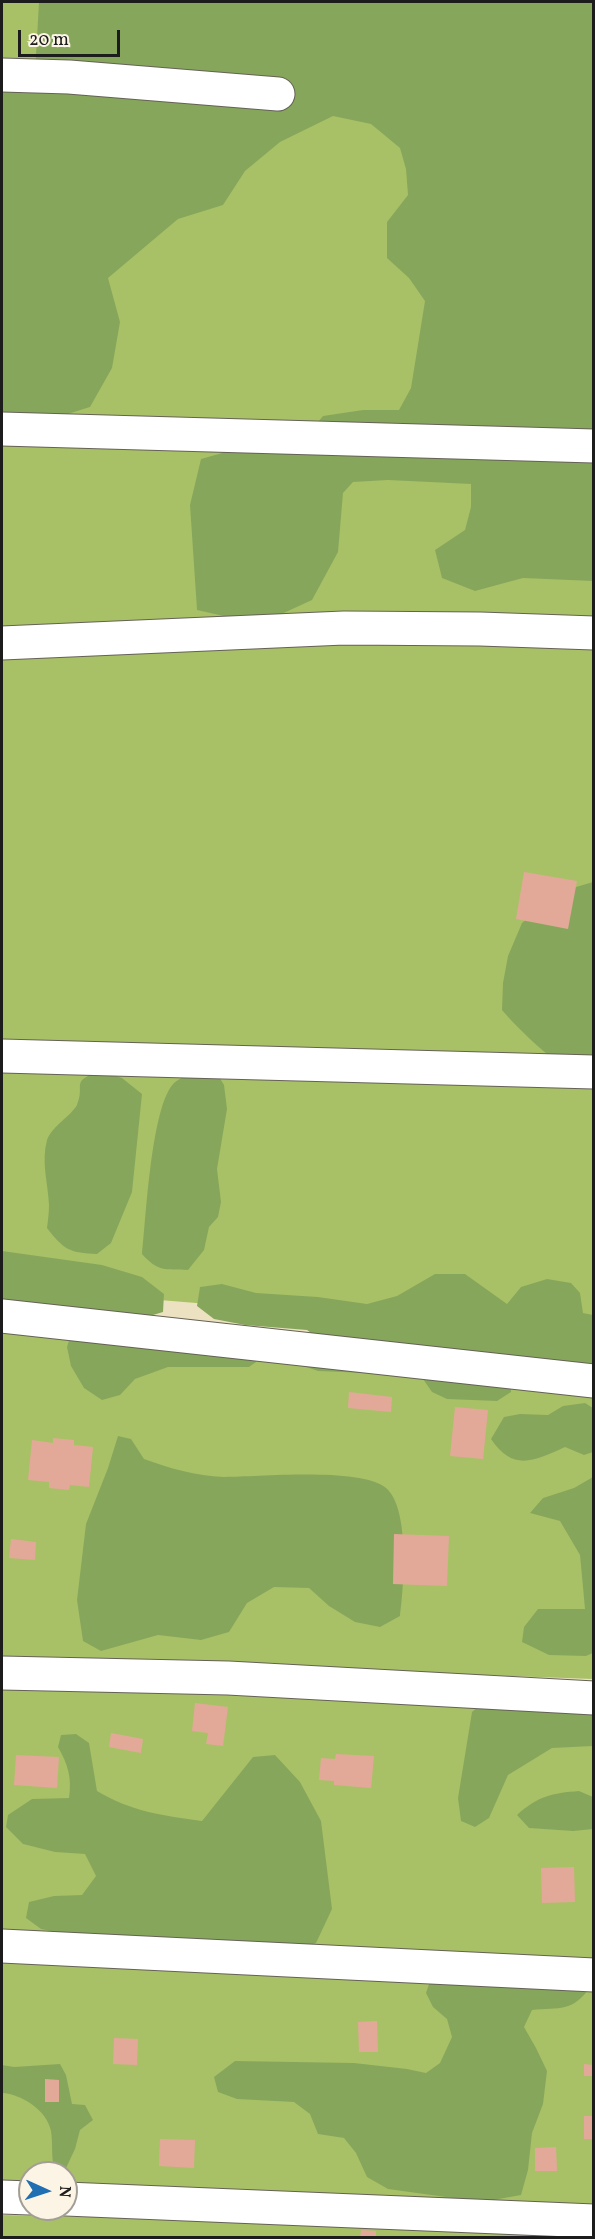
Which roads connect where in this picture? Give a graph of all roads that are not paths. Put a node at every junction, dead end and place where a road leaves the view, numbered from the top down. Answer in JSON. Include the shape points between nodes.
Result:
{"nodes":[{"id":1,"x":2,"y":75,"type":"edge"},
{"id":2,"x":278,"y":94,"type":"dead end"},
{"id":3,"x":2,"y":429,"type":"edge"},
{"id":4,"x":594,"y":446,"type":"edge"},
{"id":5,"x":594,"y":633,"type":"edge"},
{"id":6,"x":2,"y":643,"type":"edge"},
{"id":7,"x":2,"y":1056,"type":"edge"},
{"id":8,"x":594,"y":1072,"type":"edge"},
{"id":9,"x":2,"y":1316,"type":"edge"},
{"id":10,"x":594,"y":1381,"type":"edge"},
{"id":11,"x":2,"y":1673,"type":"edge"},
{"id":12,"x":594,"y":1698,"type":"edge"},
{"id":13,"x":2,"y":1946,"type":"edge"},
{"id":14,"x":594,"y":1975,"type":"edge"},
{"id":15,"x":2,"y":2197,"type":"edge"},
{"id":16,"x":18,"y":2198,"type":"edge"},
{"id":17,"x":78,"y":2200,"type":"edge"},
{"id":18,"x":594,"y":2221,"type":"edge"}],
"edges":[{"from":1,"to":2,"type":"lane"},
{"from":3,"to":4,"type":"lane"},
{"from":5,"to":6,"type":"lane","via":[[344,628]]},
{"from":7,"to":8,"type":"lane"},
{"from":9,"to":10,"type":"lane"},
{"from":11,"to":12,"type":"lane","via":[[228,1678]]},
{"from":13,"to":14,"type":"lane"},
{"from":15,"to":16,"type":"lane"},
{"from":17,"to":18,"type":"lane"}]}
